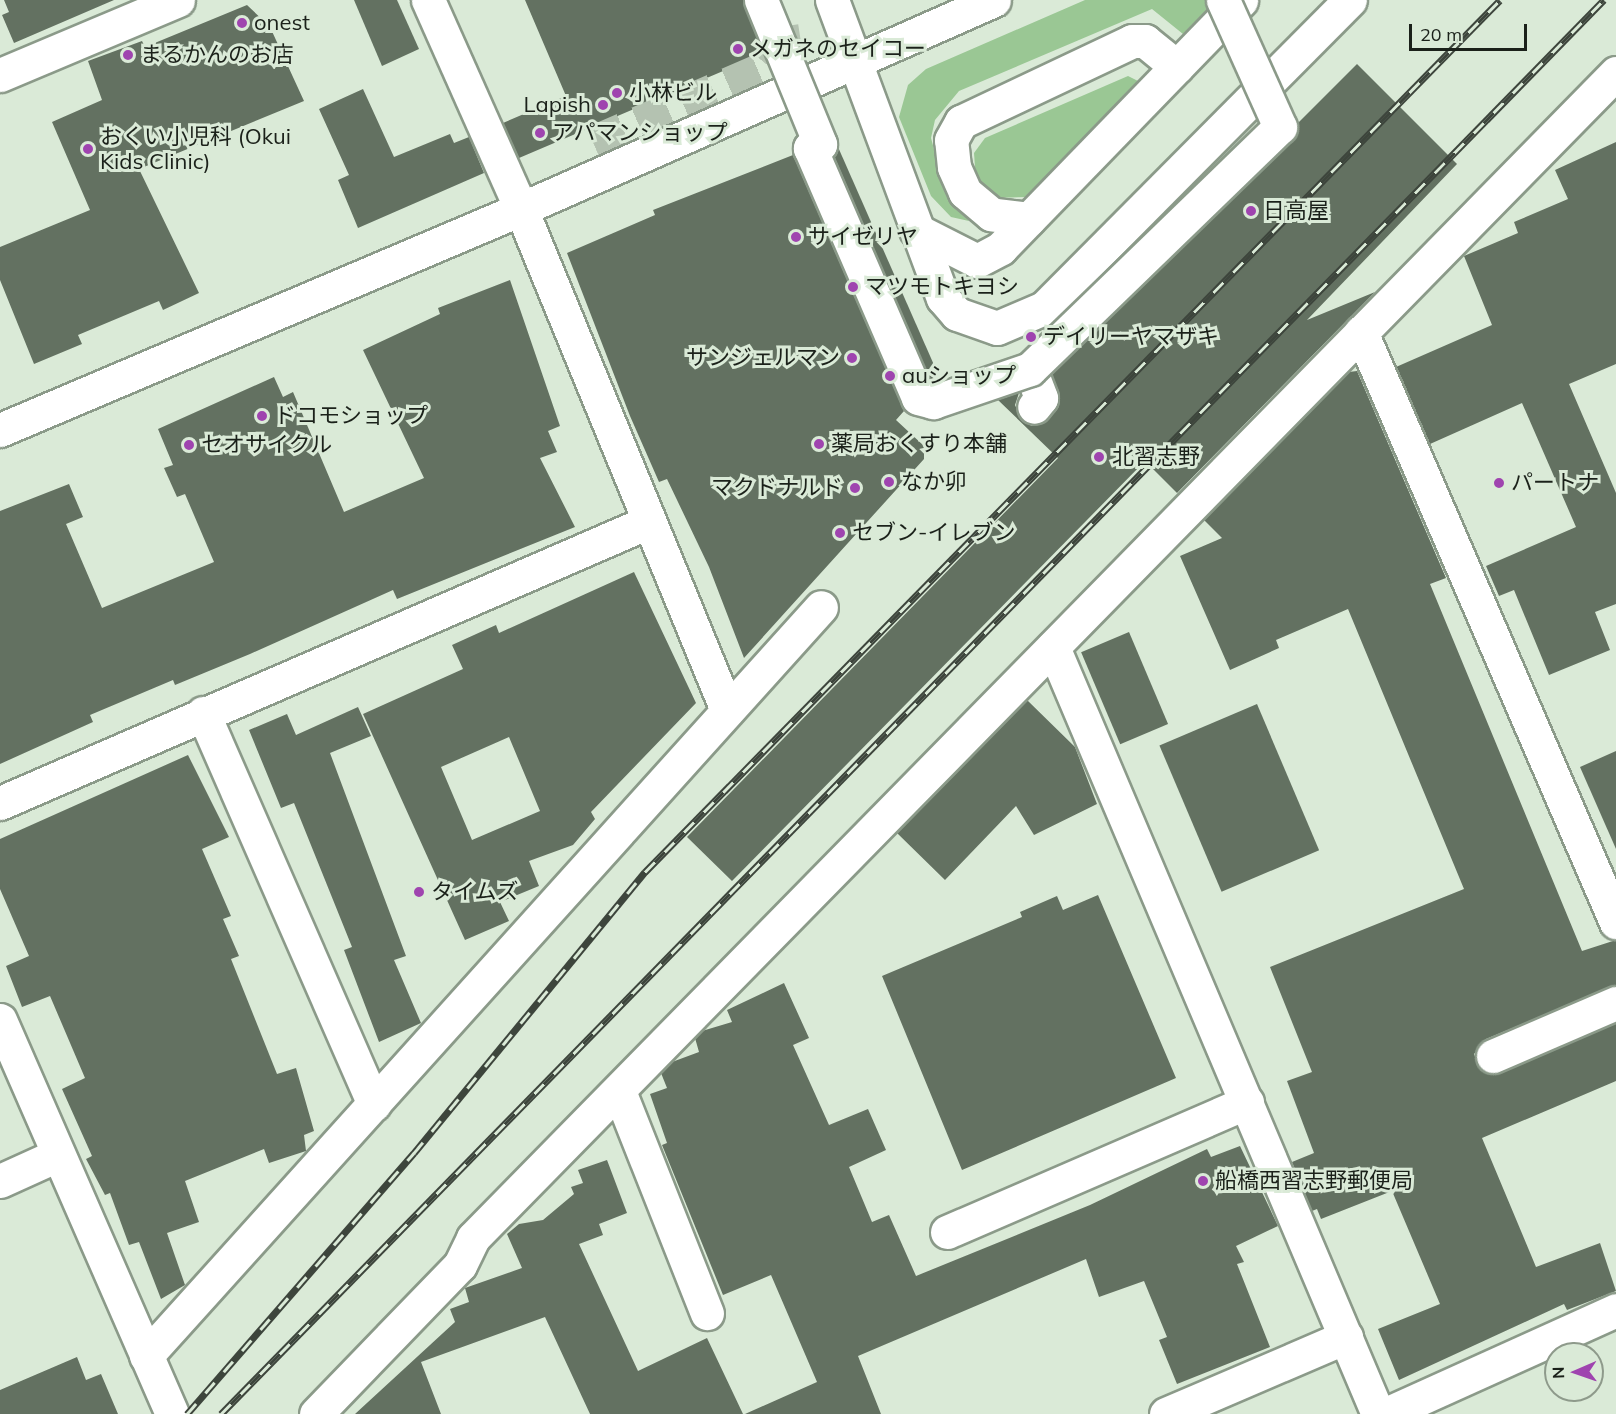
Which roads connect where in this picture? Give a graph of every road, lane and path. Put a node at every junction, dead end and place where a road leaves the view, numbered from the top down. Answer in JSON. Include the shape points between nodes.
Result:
{"nodes":[{"id":1,"x":178,"y":0,"type":"edge"},
{"id":2,"x":428,"y":0,"type":"edge"},
{"id":3,"x":761,"y":0,"type":"edge"},
{"id":4,"x":832,"y":0,"type":"edge"},
{"id":5,"x":994,"y":0,"type":"edge"},
{"id":6,"x":1223,"y":0,"type":"edge"},
{"id":7,"x":1241,"y":0,"type":"edge"},
{"id":8,"x":1350,"y":0,"type":"edge"},
{"id":9,"x":858,"y":60,"type":"junction"},
{"id":10,"x":1177,"y":67,"type":"junction"},
{"id":11,"x":1616,"y":74,"type":"edge"},
{"id":12,"x":0,"y":75,"type":"edge"},
{"id":13,"x":796,"y":87,"type":"junction"},
{"id":14,"x":521,"y":209,"type":"junction"},
{"id":15,"x":1029,"y":219,"type":"junction"},
{"id":16,"x":916,"y":230,"type":"junction"},
{"id":17,"x":1361,"y":332,"type":"junction"},
{"id":18,"x":1030,"y":369,"type":"junction"},
{"id":19,"x":1034,"y":407,"type":"dead end"},
{"id":20,"x":0,"y":430,"type":"edge"},
{"id":21,"x":648,"y":522,"type":"junction"},
{"id":22,"x":820,"y":607,"type":"dead end"},
{"id":23,"x":1053,"y":647,"type":"junction"},
{"id":24,"x":727,"y":710,"type":"junction"},
{"id":25,"x":203,"y":713,"type":"junction"},
{"id":26,"x":0,"y":803,"type":"edge"},
{"id":27,"x":1616,"y":922,"type":"edge"},
{"id":28,"x":1616,"y":1003,"type":"edge"},
{"id":29,"x":0,"y":1020,"type":"edge"},
{"id":30,"x":1493,"y":1056,"type":"dead end"},
{"id":31,"x":619,"y":1091,"type":"junction"},
{"id":32,"x":1247,"y":1102,"type":"junction"},
{"id":33,"x":374,"y":1104,"type":"junction"},
{"id":34,"x":55,"y":1156,"type":"junction"},
{"id":35,"x":0,"y":1181,"type":"edge"},
{"id":36,"x":946,"y":1232,"type":"dead end"},
{"id":37,"x":1616,"y":1310,"type":"edge"},
{"id":38,"x":707,"y":1313,"type":"dead end"},
{"id":39,"x":1346,"y":1336,"type":"junction"},
{"id":40,"x":146,"y":1356,"type":"junction"},
{"id":41,"x":172,"y":1414,"type":"edge"},
{"id":42,"x":316,"y":1414,"type":"edge"},
{"id":43,"x":1166,"y":1414,"type":"edge"},
{"id":44,"x":1378,"y":1414,"type":"edge"},
{"id":45,"x":1386,"y":1414,"type":"edge"}],
"edges":[{"from":1,"to":12,"type":"street"},
{"from":2,"to":14,"type":"street"},
{"from":3,"to":13,"type":"street","bridge":true},
{"from":4,"to":9,"type":"street"},
{"from":5,"to":9,"type":"street"},
{"from":6,"to":18,"type":"street","bridge":true,"via":[[1280,127],[1169,242]]},
{"from":7,"to":10,"type":"street"},
{"from":8,"to":16,"type":"street","via":[[1044,308],[1021,322],[997,328],[957,314],[943,297]]},
{"from":9,"to":13,"type":"street"},
{"from":9,"to":16,"type":"street","via":[[873,123]]},
{"from":10,"to":15,"type":"street"},
{"from":10,"to":15,"type":"street","via":[[1145,40],[1132,41],[961,122],[951,140],[954,166],[965,192],[991,214]]},
{"from":11,"to":17,"type":"street"},
{"from":13,"to":14,"type":"street"},
{"from":13,"to":18,"type":"street","bridge":true,"via":[[820,144],[810,148],[918,398],[933,402]]},
{"from":14,"to":20,"type":"street"},
{"from":14,"to":21,"type":"street"},
{"from":15,"to":16,"type":"street","via":[[1001,248],[976,261]]},
{"from":17,"to":23,"type":"street"},
{"from":17,"to":27,"type":"street"},
{"from":18,"to":19,"type":"street","via":[[1041,398]]},
{"from":21,"to":24,"type":"street"},
{"from":21,"to":25,"type":"street"},
{"from":22,"to":24,"type":"street"},
{"from":23,"to":31,"type":"street"},
{"from":23,"to":32,"type":"street"},
{"from":24,"to":33,"type":"street"},
{"from":25,"to":26,"type":"street"},
{"from":25,"to":33,"type":"street"},
{"from":28,"to":30,"type":"street"},
{"from":29,"to":34,"type":"street"},
{"from":31,"to":38,"type":"street"},
{"from":31,"to":42,"type":"street","via":[[473,1239],[460,1265]]},
{"from":32,"to":36,"type":"street"},
{"from":32,"to":39,"type":"street"},
{"from":33,"to":40,"type":"street"},
{"from":34,"to":35,"type":"street"},
{"from":34,"to":40,"type":"street"},
{"from":37,"to":45,"type":"street"},
{"from":39,"to":43,"type":"street"},
{"from":39,"to":44,"type":"street"},
{"from":40,"to":41,"type":"street"}]}
